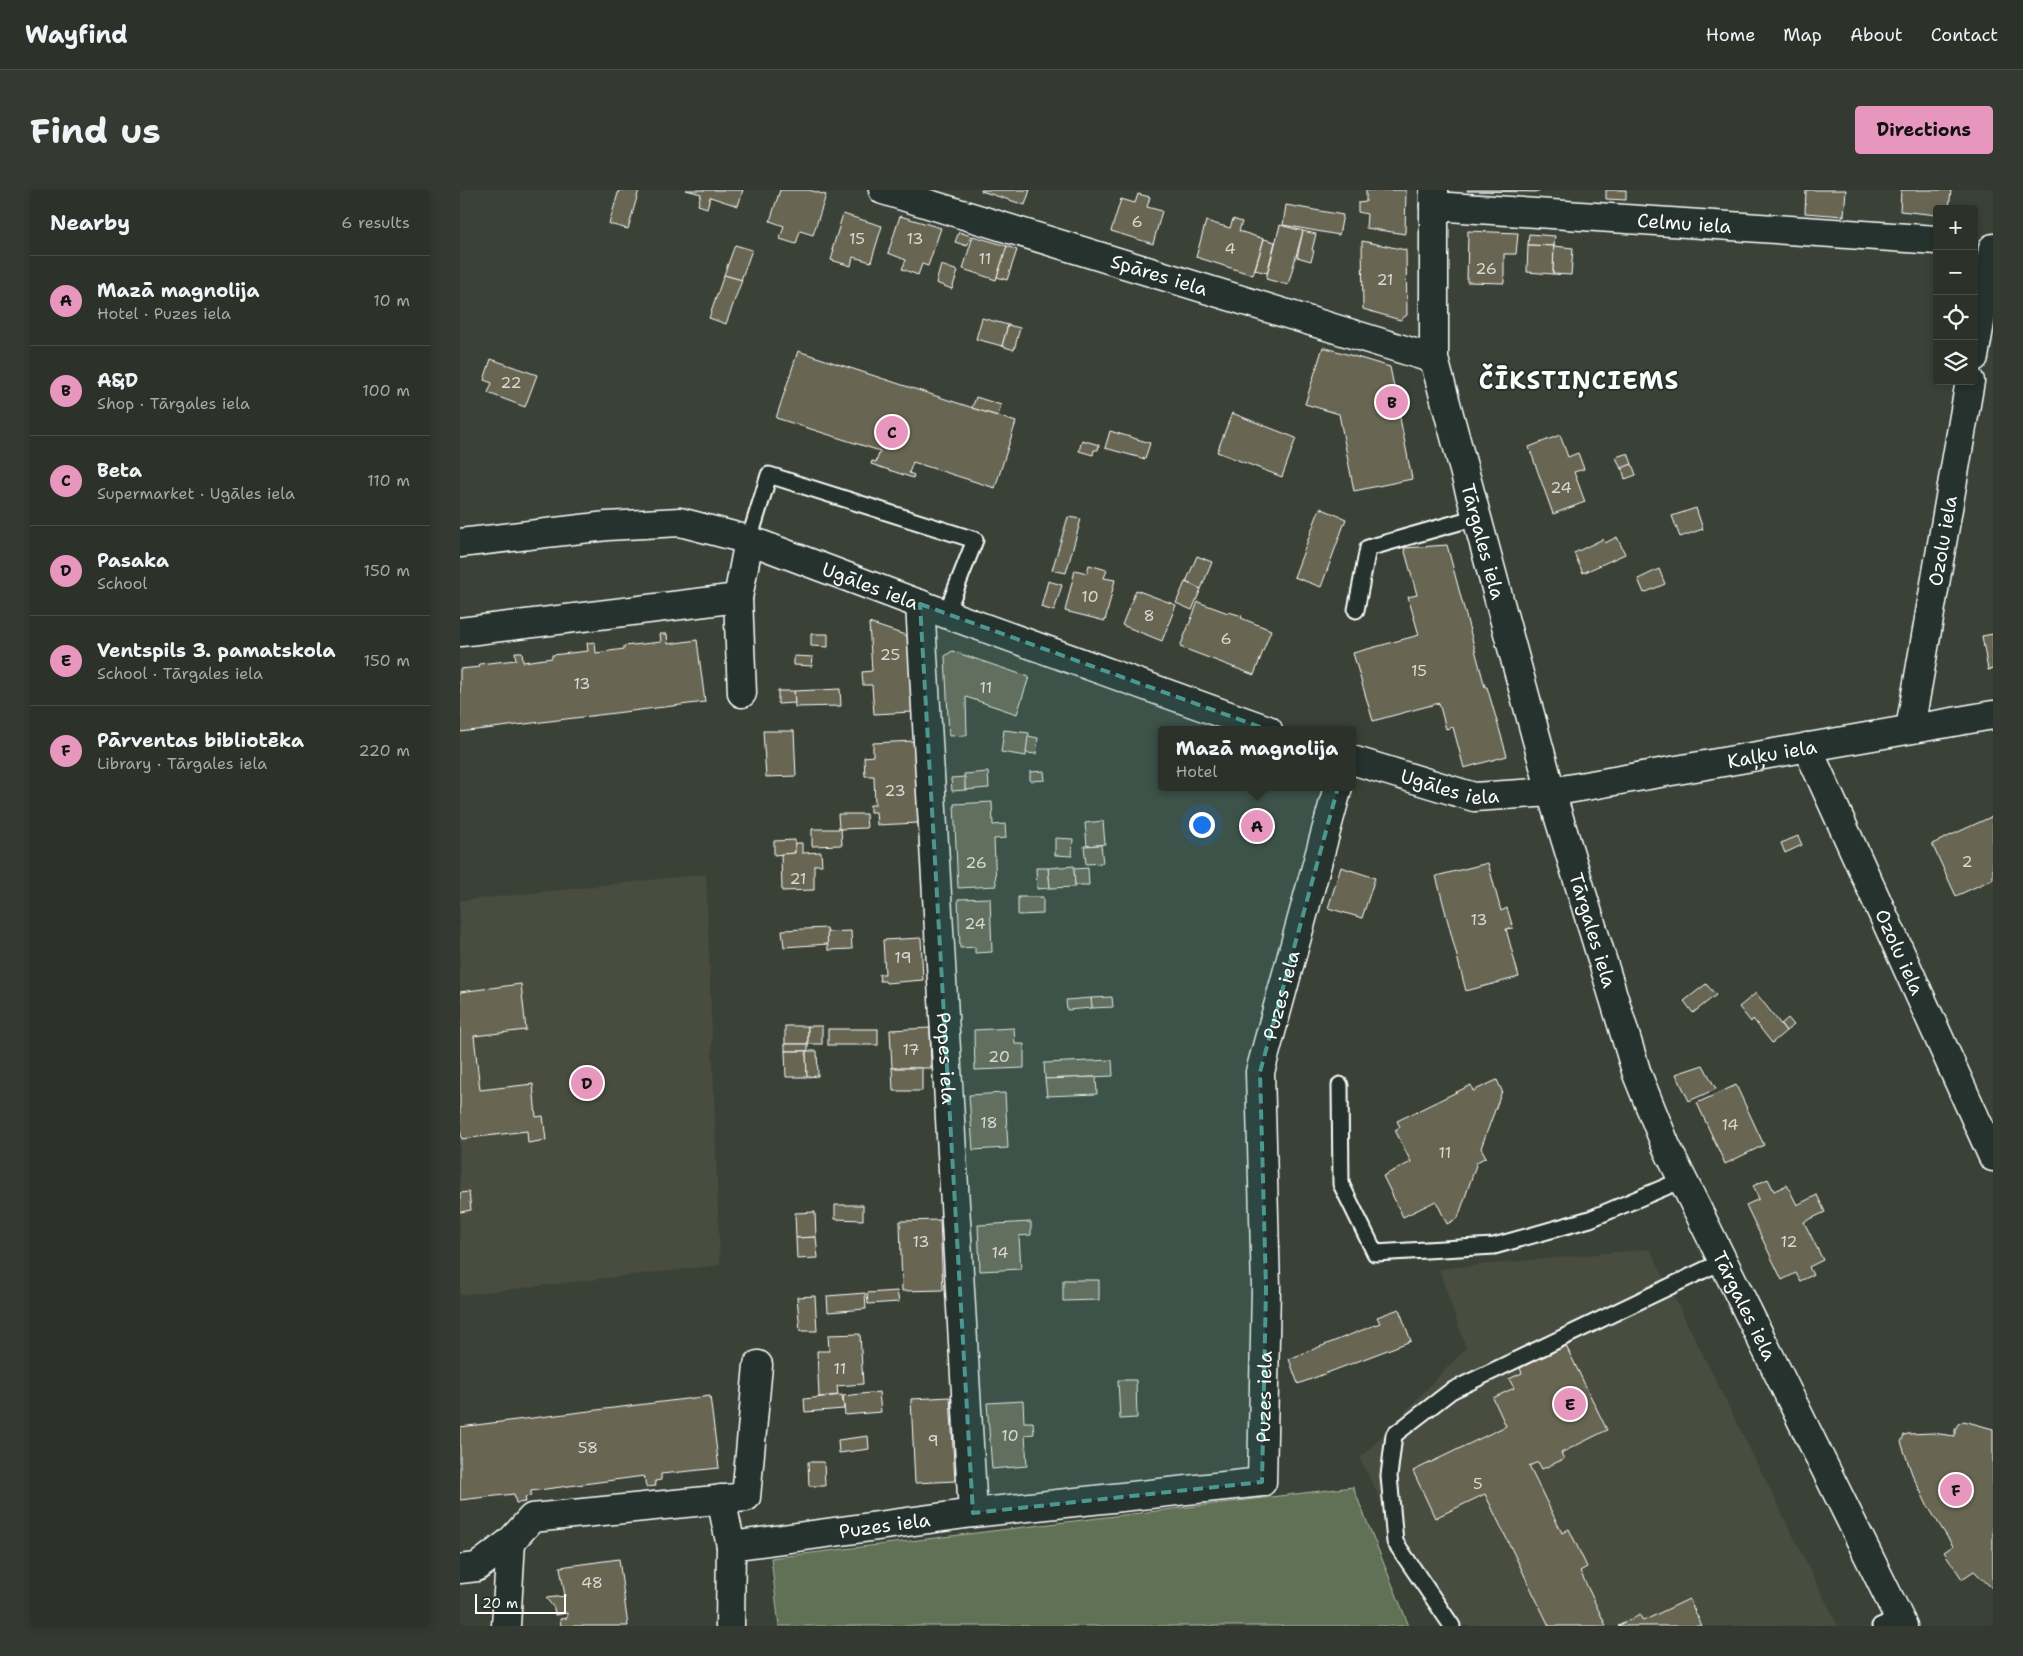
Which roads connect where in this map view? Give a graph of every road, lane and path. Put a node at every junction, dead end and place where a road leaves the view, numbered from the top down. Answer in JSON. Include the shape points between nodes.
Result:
{"nodes":[{"id":1,"x":883,"y":190,"type":"edge"},
{"id":2,"x":1434,"y":198,"type":"edge"},
{"id":3,"x":1933,"y":240,"type":"edge"},
{"id":4,"x":1978,"y":244,"type":"edge"},
{"id":5,"x":1993,"y":246,"type":"edge"},
{"id":6,"x":1977,"y":340,"type":"edge"},
{"id":7,"x":1434,"y":358,"type":"junction"},
{"id":8,"x":1969,"y":385,"type":"edge"},
{"id":9,"x":1477,"y":517,"type":"junction"},
{"id":10,"x":749,"y":540,"type":"junction"},
{"id":11,"x":460,"y":544,"type":"edge"},
{"id":12,"x":738,"y":598,"type":"junction"},
{"id":13,"x":920,"y":604,"type":"junction"},
{"id":14,"x":1356,"y":610,"type":"dead end"},
{"id":15,"x":946,"y":614,"type":"junction"},
{"id":16,"x":460,"y":632,"type":"edge"},
{"id":17,"x":742,"y":693,"type":"dead end"},
{"id":18,"x":1993,"y":715,"type":"edge"},
{"id":19,"x":1257,"y":726,"type":"edge"},
{"id":20,"x":1910,"y":729,"type":"junction"},
{"id":21,"x":1807,"y":747,"type":"junction"},
{"id":22,"x":1356,"y":761,"type":"edge"},
{"id":23,"x":1337,"y":791,"type":"edge"},
{"id":24,"x":1551,"y":792,"type":"junction"},
{"id":25,"x":1340,"y":1085,"type":"dead end"},
{"id":26,"x":1993,"y":1157,"type":"edge"},
{"id":27,"x":1682,"y":1180,"type":"junction"},
{"id":28,"x":1723,"y":1261,"type":"junction"},
{"id":29,"x":758,"y":1364,"type":"dead end"},
{"id":30,"x":721,"y":1499,"type":"junction"},
{"id":31,"x":973,"y":1513,"type":"junction"},
{"id":32,"x":511,"y":1541,"type":"junction"},
{"id":33,"x":731,"y":1546,"type":"junction"},
{"id":34,"x":460,"y":1569,"type":"edge"},
{"id":35,"x":1894,"y":1623,"type":"edge"},
{"id":36,"x":506,"y":1626,"type":"edge"},
{"id":37,"x":730,"y":1626,"type":"edge"},
{"id":38,"x":1452,"y":1626,"type":"edge"}],
"edges":[{"from":1,"to":7,"type":"street","name":"Spāres iela"},
{"from":2,"to":3,"type":"street","name":"Celmu iela"},
{"from":2,"to":7,"type":"street","name":"Tārgales iela"},
{"from":4,"to":5,"type":"street"},
{"from":5,"to":6,"type":"street"},
{"from":7,"to":9,"type":"street","name":"Tārgales iela"},
{"from":8,"to":20,"type":"street","name":"Ozolu iela"},
{"from":9,"to":14,"type":"lane","via":[[1368,548]]},
{"from":9,"to":24,"type":"street","name":"Tārgales iela"},
{"from":10,"to":11,"type":"street","name":"Ugāles iela","via":[[680,522],[607,526]]},
{"from":10,"to":12,"type":"street"},
{"from":10,"to":13,"type":"street","name":"Ugāles iela"},
{"from":10,"to":15,"type":"lane","via":[[769,475],[975,540]]},
{"from":12,"to":16,"type":"street"},
{"from":12,"to":17,"type":"street"},
{"from":13,"to":15,"type":"street","name":"Ugāles iela"},
{"from":13,"to":31,"type":"street","name":"Popes iela"},
{"from":15,"to":19,"type":"street","name":"Ugāles iela"},
{"from":18,"to":20,"type":"street","name":"Kaļķu iela"},
{"from":20,"to":21,"type":"street","name":"Kaļķu iela"},
{"from":21,"to":24,"type":"street","name":"Kaļķu iela"},
{"from":21,"to":26,"type":"street","name":"Ozolu iela"},
{"from":22,"to":24,"type":"street","name":"Ugāles iela","via":[[1474,796]]},
{"from":23,"to":31,"type":"street","name":"Puzes iela","via":[[1260,1072],[1266,1288],[1262,1482]]},
{"from":24,"to":27,"type":"street","name":"Tārgales iela","via":[[1637,1074]]},
{"from":25,"to":27,"type":"lane","via":[[1341,1184],[1375,1254],[1494,1246],[1590,1219]]},
{"from":27,"to":28,"type":"street","name":"Tārgales iela"},
{"from":28,"to":35,"type":"street","name":"Tārgales iela"},
{"from":28,"to":38,"type":"lane","via":[[1451,1391],[1394,1435],[1389,1476],[1395,1542]]},
{"from":29,"to":30,"type":"street","via":[[746,1497]]},
{"from":30,"to":32,"type":"street","via":[[532,1518]]},
{"from":30,"to":33,"type":"street"},
{"from":31,"to":33,"type":"street","name":"Puzes iela"},
{"from":32,"to":34,"type":"street","via":[[477,1567]]},
{"from":32,"to":36,"type":"street"},
{"from":33,"to":37,"type":"street"}]}
